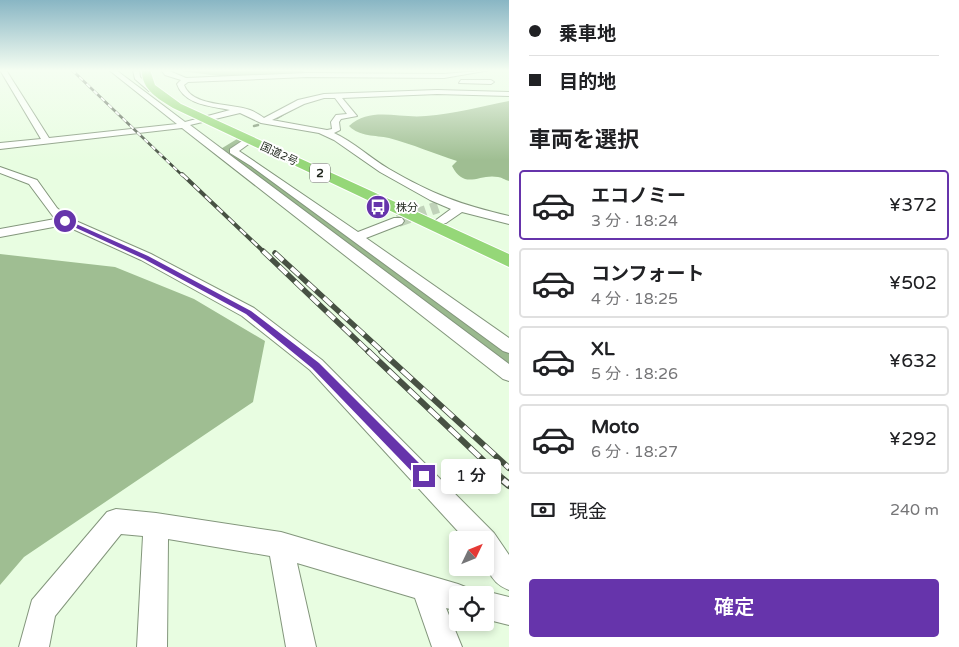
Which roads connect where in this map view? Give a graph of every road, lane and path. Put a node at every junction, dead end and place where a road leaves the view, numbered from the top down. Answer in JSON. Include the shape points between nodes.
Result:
{"nodes":[{"id":1,"x":21,"y":100,"type":"edge"},
{"id":2,"x":151,"y":100,"type":"edge"},
{"id":3,"x":168,"y":100,"type":"edge"},
{"id":4,"x":183,"y":100,"type":"edge"},
{"id":5,"x":203,"y":100,"type":"edge"},
{"id":6,"x":307,"y":100,"type":"edge"},
{"id":7,"x":340,"y":100,"type":"edge"},
{"id":8,"x":237,"y":111,"type":"junction"},
{"id":9,"x":212,"y":119,"type":"junction"},
{"id":10,"x":264,"y":122,"type":"junction"},
{"id":11,"x":185,"y":126,"type":"junction"},
{"id":12,"x":327,"y":133,"type":"junction"},
{"id":13,"x":46,"y":142,"type":"junction"},
{"id":14,"x":245,"y":143,"type":"dead end"},
{"id":15,"x":0,"y":146,"type":"edge"},
{"id":16,"x":254,"y":165,"type":"junction"},
{"id":17,"x":240,"y":168,"type":"junction"},
{"id":18,"x":0,"y":170,"type":"edge"},
{"id":19,"x":384,"y":170,"type":"junction"},
{"id":20,"x":460,"y":208,"type":"junction"},
{"id":21,"x":440,"y":214,"type":"junction"},
{"id":22,"x":509,"y":220,"type":"edge"},
{"id":23,"x":65,"y":221,"type":"junction"},
{"id":24,"x":398,"y":221,"type":"tunnel mouth"},
{"id":25,"x":0,"y":233,"type":"edge"},
{"id":26,"x":356,"y":237,"type":"junction"},
{"id":27,"x":509,"y":251,"type":"edge"},
{"id":28,"x":509,"y":261,"type":"edge"},
{"id":29,"x":509,"y":348,"type":"edge"},
{"id":30,"x":509,"y":374,"type":"edge"},
{"id":31,"x":156,"y":525,"type":"junction"},
{"id":32,"x":475,"y":531,"type":"edge"},
{"id":33,"x":281,"y":545,"type":"junction"},
{"id":34,"x":494,"y":554,"type":"edge"},
{"id":35,"x":506,"y":570,"type":"edge"},
{"id":36,"x":425,"y":590,"type":"junction"},
{"id":37,"x":449,"y":596,"type":"edge"},
{"id":38,"x":494,"y":607,"type":"edge"},
{"id":39,"x":509,"y":611,"type":"edge"},
{"id":40,"x":34,"y":647,"type":"edge"},
{"id":41,"x":152,"y":647,"type":"edge"},
{"id":42,"x":301,"y":647,"type":"edge"},
{"id":43,"x":446,"y":647,"type":"edge"}],
"edges":[{"from":1,"to":13,"type":"street"},
{"from":2,"to":11,"type":"street"},
{"from":3,"to":9,"type":"highway","name":"国道2号","number":"2"},
{"from":4,"to":9,"type":"highway","name":"国道2号","number":"2"},
{"from":5,"to":8,"type":"street"},
{"from":6,"to":10,"type":"street"},
{"from":7,"to":12,"type":"street","via":[[353,116],[337,118],[336,130]]},
{"from":8,"to":9,"type":"street"},
{"from":8,"to":10,"type":"street","via":[[251,114]]},
{"from":9,"to":11,"type":"street"},
{"from":9,"to":21,"type":"highway","name":"国道2号","number":"2"},
{"from":9,"to":28,"type":"highway","name":"国道2号","number":"2"},
{"from":10,"to":12,"type":"street","via":[[313,128]]},
{"from":11,"to":13,"type":"street"},
{"from":11,"to":17,"type":"street"},
{"from":12,"to":19,"type":"street"},
{"from":13,"to":15,"type":"street"},
{"from":14,"to":16,"type":"street","via":[[233,151]]},
{"from":16,"to":17,"type":"street"},
{"from":16,"to":26,"type":"street"},
{"from":17,"to":30,"type":"street"},
{"from":18,"to":23,"type":"street","via":[[33,182],[47,206]]},
{"from":19,"to":20,"type":"street","via":[[434,198]]},
{"from":19,"to":21,"type":"street","via":[[373,174],[443,206]]},
{"from":20,"to":21,"type":"street"},
{"from":20,"to":22,"type":"street"},
{"from":21,"to":27,"type":"highway","name":"国道2号","number":"2"},
{"from":23,"to":25,"type":"street"},
{"from":23,"to":32,"type":"street","via":[[146,257],[248,312],[316,365]]},
{"from":24,"to":26,"type":"street"},
{"from":26,"to":29,"type":"street"},
{"from":31,"to":33,"type":"street"},
{"from":31,"to":40,"type":"street","via":[[116,521],[42,610]]},
{"from":31,"to":41,"type":"street"},
{"from":33,"to":36,"type":"street"},
{"from":33,"to":42,"type":"street"},
{"from":34,"to":35,"type":"street"},
{"from":36,"to":37,"type":"street"},
{"from":36,"to":43,"type":"street"},
{"from":38,"to":39,"type":"street"}]}
